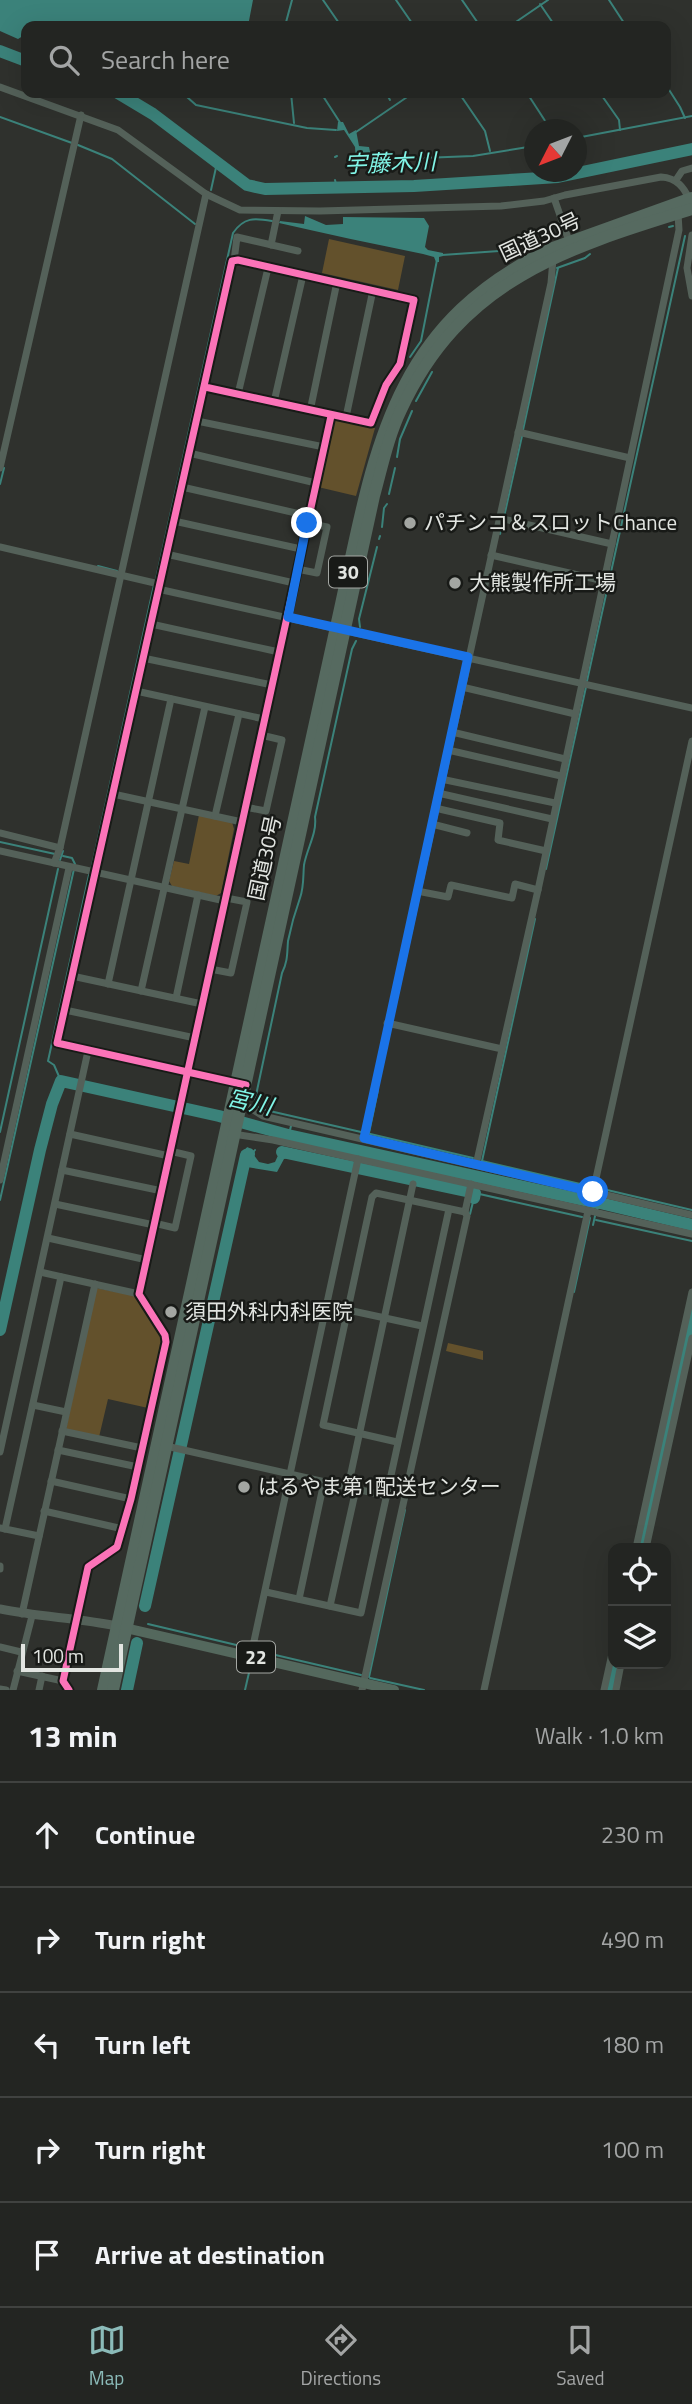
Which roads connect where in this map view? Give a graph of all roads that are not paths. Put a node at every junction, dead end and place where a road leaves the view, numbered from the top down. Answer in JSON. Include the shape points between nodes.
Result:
{"nodes":[{"id":1,"x":0,"y":88,"type":"edge"},
{"id":2,"x":21,"y":95,"type":"edge"},
{"id":3,"x":30,"y":98,"type":"edge"},
{"id":4,"x":81,"y":115,"type":"junction"},
{"id":5,"x":692,"y":168,"type":"edge"},
{"id":6,"x":676,"y":180,"type":"junction"},
{"id":7,"x":206,"y":194,"type":"junction"},
{"id":8,"x":554,"y":198,"type":"junction"},
{"id":9,"x":691,"y":203,"type":"edge"},
{"id":10,"x":278,"y":211,"type":"junction"},
{"id":11,"x":678,"y":214,"type":"junction"},
{"id":12,"x":692,"y":235,"type":"edge"},
{"id":13,"x":569,"y":241,"type":"junction"},
{"id":14,"x":271,"y":245,"type":"junction"},
{"id":15,"x":298,"y":251,"type":"dead end"},
{"id":16,"x":553,"y":258,"type":"junction"},
{"id":17,"x":234,"y":261,"type":"junction"},
{"id":18,"x":268,"y":268,"type":"junction"},
{"id":19,"x":303,"y":275,"type":"junction"},
{"id":20,"x":338,"y":282,"type":"junction"},
{"id":21,"x":373,"y":290,"type":"junction"},
{"id":22,"x":692,"y":296,"type":"edge"},
{"id":23,"x":205,"y":387,"type":"junction"},
{"id":24,"x":238,"y":394,"type":"junction"},
{"id":25,"x":274,"y":402,"type":"junction"},
{"id":26,"x":310,"y":411,"type":"junction"},
{"id":27,"x":331,"y":416,"type":"junction"},
{"id":28,"x":346,"y":417,"type":"junction"},
{"id":29,"x":197,"y":421,"type":"junction"},
{"id":30,"x":518,"y":432,"type":"junction"},
{"id":31,"x":324,"y":447,"type":"junction"},
{"id":32,"x":189,"y":453,"type":"junction"},
{"id":33,"x":630,"y":458,"type":"junction"},
{"id":34,"x":0,"y":468,"type":"edge"},
{"id":35,"x":316,"y":483,"type":"junction"},
{"id":36,"x":182,"y":487,"type":"junction"},
{"id":37,"x":502,"y":518,"type":"junction"},
{"id":38,"x":308,"y":519,"type":"junction"},
{"id":39,"x":174,"y":521,"type":"junction"},
{"id":40,"x":612,"y":544,"type":"junction"},
{"id":41,"x":0,"y":547,"type":"edge"},
{"id":42,"x":301,"y":549,"type":"junction"},
{"id":43,"x":166,"y":554,"type":"junction"},
{"id":44,"x":494,"y":555,"type":"junction"},
{"id":45,"x":297,"y":569,"type":"junction"},
{"id":46,"x":123,"y":575,"type":"junction"},
{"id":47,"x":604,"y":581,"type":"junction"},
{"id":48,"x":294,"y":583,"type":"junction"},
{"id":49,"x":157,"y":585,"type":"junction"},
{"id":50,"x":288,"y":617,"type":"junction"},
{"id":51,"x":151,"y":624,"type":"junction"},
{"id":52,"x":341,"y":628,"type":"junction"},
{"id":53,"x":279,"y":652,"type":"junction"},
{"id":54,"x":468,"y":657,"type":"junction"},
{"id":55,"x":143,"y":658,"type":"junction"},
{"id":56,"x":586,"y":682,"type":"junction"},
{"id":57,"x":272,"y":685,"type":"junction"},
{"id":58,"x":464,"y":688,"type":"junction"},
{"id":59,"x":136,"y":691,"type":"junction"},
{"id":60,"x":172,"y":699,"type":"junction"},
{"id":61,"x":205,"y":707,"type":"junction"},
{"id":62,"x":692,"y":708,"type":"edge"},
{"id":63,"x":239,"y":713,"type":"junction"},
{"id":64,"x":575,"y":714,"type":"junction"},
{"id":65,"x":264,"y":719,"type":"junction"},
{"id":66,"x":454,"y":733,"type":"junction"},
{"id":67,"x":261,"y":735,"type":"junction"},
{"id":68,"x":692,"y":741,"type":"edge"},
{"id":69,"x":450,"y":751,"type":"junction"},
{"id":70,"x":565,"y":759,"type":"junction"},
{"id":71,"x":561,"y":776,"type":"junction"},
{"id":72,"x":444,"y":780,"type":"junction"},
{"id":73,"x":441,"y":793,"type":"junction"},
{"id":74,"x":113,"y":794,"type":"junction"},
{"id":75,"x":149,"y":802,"type":"junction"},
{"id":76,"x":555,"y":803,"type":"junction"},
{"id":77,"x":245,"y":807,"type":"junction"},
{"id":78,"x":182,"y":809,"type":"junction"},
{"id":79,"x":437,"y":809,"type":"junction"},
{"id":80,"x":215,"y":816,"type":"junction"},
{"id":81,"x":552,"y":819,"type":"junction"},
{"id":82,"x":242,"y":821,"type":"junction"},
{"id":83,"x":434,"y":825,"type":"junction"},
{"id":84,"x":0,"y":833,"type":"edge"},
{"id":85,"x":467,"y":833,"type":"dead end"},
{"id":86,"x":0,"y":851,"type":"edge"},
{"id":87,"x":546,"y":851,"type":"junction"},
{"id":88,"x":57,"y":855,"type":"junction"},
{"id":89,"x":72,"y":868,"type":"junction"},
{"id":90,"x":92,"y":872,"type":"junction"},
{"id":91,"x":132,"y":880,"type":"junction"},
{"id":92,"x":165,"y":887,"type":"junction"},
{"id":93,"x":538,"y":890,"type":"junction"},
{"id":94,"x":420,"y":891,"type":"junction"},
{"id":95,"x":198,"y":895,"type":"junction"},
{"id":96,"x":225,"y":899,"type":"junction"},
{"id":97,"x":210,"y":969,"type":"junction"},
{"id":98,"x":72,"y":976,"type":"junction"},
{"id":99,"x":108,"y":984,"type":"junction"},
{"id":100,"x":141,"y":991,"type":"junction"},
{"id":101,"x":176,"y":999,"type":"junction"},
{"id":102,"x":202,"y":1004,"type":"junction"},
{"id":103,"x":65,"y":1010,"type":"junction"},
{"id":104,"x":390,"y":1023,"type":"junction"},
{"id":105,"x":195,"y":1038,"type":"junction"},
{"id":106,"x":502,"y":1049,"type":"junction"},
{"id":107,"x":88,"y":1051,"type":"junction"},
{"id":108,"x":187,"y":1073,"type":"junction"},
{"id":109,"x":241,"y":1084,"type":"junction"},
{"id":110,"x":236,"y":1107,"type":"junction"},
{"id":111,"x":231,"y":1131,"type":"junction"},
{"id":112,"x":70,"y":1135,"type":"junction"},
{"id":113,"x":365,"y":1135,"type":"junction"},
{"id":114,"x":170,"y":1153,"type":"junction"},
{"id":115,"x":478,"y":1162,"type":"junction"},
{"id":116,"x":357,"y":1165,"type":"junction"},
{"id":117,"x":62,"y":1170,"type":"junction"},
{"id":118,"x":0,"y":1180,"type":"edge"},
{"id":119,"x":413,"y":1184,"type":"dead end"},
{"id":120,"x":470,"y":1190,"type":"junction"},
{"id":121,"x":162,"y":1191,"type":"junction"},
{"id":122,"x":596,"y":1191,"type":"junction"},
{"id":123,"x":410,"y":1200,"type":"junction"},
{"id":124,"x":55,"y":1204,"type":"junction"},
{"id":125,"x":449,"y":1209,"type":"junction"},
{"id":126,"x":465,"y":1212,"type":"junction"},
{"id":127,"x":591,"y":1214,"type":"junction"},
{"id":128,"x":692,"y":1215,"type":"edge"},
{"id":129,"x":154,"y":1224,"type":"junction"},
{"id":130,"x":692,"y":1234,"type":"edge"},
{"id":131,"x":47,"y":1238,"type":"junction"},
{"id":132,"x":147,"y":1260,"type":"junction"},
{"id":133,"x":40,"y":1272,"type":"junction"},
{"id":134,"x":61,"y":1277,"type":"junction"},
{"id":135,"x":95,"y":1284,"type":"junction"},
{"id":136,"x":692,"y":1292,"type":"edge"},
{"id":137,"x":139,"y":1294,"type":"junction"},
{"id":138,"x":348,"y":1310,"type":"junction"},
{"id":139,"x":385,"y":1318,"type":"junction"},
{"id":140,"x":422,"y":1326,"type":"junction"},
{"id":141,"x":692,"y":1338,"type":"edge"},
{"id":142,"x":33,"y":1405,"type":"junction"},
{"id":143,"x":66,"y":1412,"type":"junction"},
{"id":144,"x":62,"y":1431,"type":"junction"},
{"id":145,"x":359,"y":1433,"type":"junction"},
{"id":146,"x":397,"y":1442,"type":"junction"},
{"id":147,"x":142,"y":1448,"type":"junction"},
{"id":148,"x":170,"y":1448,"type":"junction"},
{"id":149,"x":58,"y":1450,"type":"junction"},
{"id":150,"x":0,"y":1451,"type":"edge"},
{"id":151,"x":138,"y":1467,"type":"junction"},
{"id":152,"x":290,"y":1475,"type":"junction"},
{"id":153,"x":51,"y":1481,"type":"junction"},
{"id":154,"x":324,"y":1482,"type":"junction"},
{"id":155,"x":352,"y":1488,"type":"junction"},
{"id":156,"x":387,"y":1496,"type":"junction"},
{"id":157,"x":131,"y":1499,"type":"junction"},
{"id":158,"x":44,"y":1511,"type":"junction"},
{"id":159,"x":2,"y":1529,"type":"edge"},
{"id":160,"x":123,"y":1529,"type":"junction"},
{"id":161,"x":39,"y":1536,"type":"junction"},
{"id":162,"x":637,"y":1543,"type":"edge"},
{"id":163,"x":647,"y":1543,"type":"edge"},
{"id":164,"x":266,"y":1592,"type":"junction"},
{"id":165,"x":299,"y":1599,"type":"junction"},
{"id":166,"x":330,"y":1606,"type":"junction"},
{"id":167,"x":0,"y":1609,"type":"edge"},
{"id":168,"x":27,"y":1615,"type":"junction"},
{"id":169,"x":78,"y":1618,"type":"junction"},
{"id":170,"x":122,"y":1627,"type":"junction"},
{"id":171,"x":0,"y":1647,"type":"edge"},
{"id":172,"x":252,"y":1651,"type":"junction"},
{"id":173,"x":21,"y":1652,"type":"junction"},
{"id":174,"x":609,"y":1669,"type":"edge"},
{"id":175,"x":620,"y":1669,"type":"edge"},
{"id":176,"x":17,"y":1671,"type":"junction"},
{"id":177,"x":42,"y":1676,"type":"junction"},
{"id":178,"x":63,"y":1681,"type":"junction"},
{"id":179,"x":364,"y":1681,"type":"edge"},
{"id":180,"x":0,"y":1689,"type":"edge"},
{"id":181,"x":6,"y":1690,"type":"edge"},
{"id":182,"x":13,"y":1690,"type":"edge"},
{"id":183,"x":39,"y":1690,"type":"edge"},
{"id":184,"x":69,"y":1690,"type":"edge"},
{"id":185,"x":103,"y":1690,"type":"edge"},
{"id":186,"x":113,"y":1690,"type":"edge"},
{"id":187,"x":394,"y":1690,"type":"edge"},
{"id":188,"x":484,"y":1690,"type":"edge"},
{"id":189,"x":604,"y":1690,"type":"edge"},
{"id":190,"x":616,"y":1690,"type":"edge"}],
"edges":[{"from":1,"to":2,"type":"street"},
{"from":3,"to":4,"type":"street"},
{"from":4,"to":7,"type":"street","via":[[132,138]]},
{"from":4,"to":34,"type":"street"},
{"from":5,"to":6,"type":"street","via":[[682,171]]},
{"from":6,"to":8,"type":"street","via":[[661,177]]},
{"from":6,"to":9,"type":"street"},
{"from":7,"to":10,"type":"street","via":[[240,210]]},
{"from":7,"to":46,"type":"street"},
{"from":8,"to":10,"type":"street","via":[[501,206]]},
{"from":8,"to":13,"type":"street"},
{"from":9,"to":11,"type":"highway","name":"国道30号","number":"30"},
{"from":9,"to":13,"type":"highway","name":"国道30号","number":"30"},
{"from":10,"to":14,"type":"street"},
{"from":11,"to":16,"type":"highway","name":"国道30号","number":"30"},
{"from":11,"to":33,"type":"street","via":[[679,230]]},
{"from":12,"to":22,"type":"street","via":[[687,268]]},
{"from":13,"to":52,"type":"highway","name":"国道30号","number":"30","via":[[523,263],[478,294],[449,321],[413,369],[374,460]]},
{"from":14,"to":15,"type":"street"},
{"from":14,"to":17,"type":"street","via":[[237,237]]},
{"from":16,"to":30,"type":"street"},
{"from":16,"to":52,"type":"highway","name":"国道30号","number":"30","via":[[484,300],[455,328],[420,374],[391,435]]},
{"from":17,"to":18,"type":"street"},
{"from":17,"to":23,"type":"street"},
{"from":18,"to":19,"type":"street"},
{"from":18,"to":24,"type":"street"},
{"from":19,"to":20,"type":"street"},
{"from":19,"to":25,"type":"street"},
{"from":20,"to":21,"type":"street"},
{"from":20,"to":26,"type":"street"},
{"from":21,"to":28,"type":"street"},
{"from":21,"to":28,"type":"street","via":[[414,300],[400,364],[371,423]]},
{"from":23,"to":24,"type":"street"},
{"from":23,"to":29,"type":"street"},
{"from":24,"to":25,"type":"street"},
{"from":25,"to":26,"type":"street"},
{"from":26,"to":27,"type":"street"},
{"from":27,"to":28,"type":"street"},
{"from":27,"to":31,"type":"street"},
{"from":29,"to":31,"type":"street"},
{"from":29,"to":32,"type":"street"},
{"from":30,"to":33,"type":"street"},
{"from":30,"to":37,"type":"street"},
{"from":31,"to":35,"type":"street"},
{"from":32,"to":35,"type":"street"},
{"from":32,"to":36,"type":"street"},
{"from":33,"to":40,"type":"street"},
{"from":35,"to":38,"type":"street"},
{"from":36,"to":38,"type":"street"},
{"from":36,"to":39,"type":"street"},
{"from":37,"to":40,"type":"street"},
{"from":37,"to":44,"type":"street"},
{"from":38,"to":42,"type":"street"},
{"from":38,"to":45,"type":"street","via":[[327,527],[317,573]]},
{"from":39,"to":42,"type":"street"},
{"from":39,"to":43,"type":"street"},
{"from":40,"to":47,"type":"street"},
{"from":41,"to":46,"type":"street"},
{"from":42,"to":45,"type":"street"},
{"from":43,"to":48,"type":"street"},
{"from":43,"to":49,"type":"street"},
{"from":44,"to":47,"type":"street"},
{"from":44,"to":54,"type":"street"},
{"from":45,"to":48,"type":"street"},
{"from":46,"to":49,"type":"street"},
{"from":46,"to":88,"type":"street"},
{"from":47,"to":56,"type":"street"},
{"from":48,"to":50,"type":"street"},
{"from":49,"to":50,"type":"street"},
{"from":49,"to":51,"type":"street"},
{"from":50,"to":52,"type":"street"},
{"from":50,"to":53,"type":"street"},
{"from":51,"to":53,"type":"street"},
{"from":51,"to":55,"type":"street"},
{"from":52,"to":54,"type":"street"},
{"from":52,"to":109,"type":"highway","name":"国道30号","number":"30"},
{"from":53,"to":57,"type":"street"},
{"from":54,"to":56,"type":"street"},
{"from":54,"to":58,"type":"street"},
{"from":55,"to":57,"type":"street"},
{"from":55,"to":59,"type":"street"},
{"from":56,"to":62,"type":"street"},
{"from":56,"to":64,"type":"street"},
{"from":57,"to":65,"type":"street"},
{"from":58,"to":64,"type":"street"},
{"from":58,"to":66,"type":"street"},
{"from":59,"to":60,"type":"street"},
{"from":59,"to":74,"type":"street"},
{"from":60,"to":61,"type":"street"},
{"from":60,"to":75,"type":"street"},
{"from":61,"to":63,"type":"street"},
{"from":61,"to":78,"type":"street"},
{"from":63,"to":65,"type":"street"},
{"from":63,"to":80,"type":"street"},
{"from":64,"to":70,"type":"street"},
{"from":65,"to":67,"type":"street"},
{"from":66,"to":69,"type":"street"},
{"from":66,"to":70,"type":"street"},
{"from":67,"to":77,"type":"street"},
{"from":67,"to":77,"type":"street","via":[[282,740],[266,811]]},
{"from":68,"to":122,"type":"street"},
{"from":69,"to":71,"type":"street"},
{"from":69,"to":72,"type":"street"},
{"from":70,"to":71,"type":"street"},
{"from":71,"to":76,"type":"street"},
{"from":72,"to":73,"type":"street"},
{"from":72,"to":76,"type":"street"},
{"from":73,"to":79,"type":"street"},
{"from":73,"to":81,"type":"street"},
{"from":74,"to":75,"type":"street"},
{"from":74,"to":90,"type":"street"},
{"from":75,"to":78,"type":"street"},
{"from":75,"to":91,"type":"street"},
{"from":76,"to":81,"type":"street"},
{"from":77,"to":82,"type":"street"},
{"from":78,"to":80,"type":"street"},
{"from":78,"to":92,"type":"street"},
{"from":79,"to":83,"type":"street"},
{"from":79,"to":87,"type":"street","via":[[500,823],[498,840]]},
{"from":80,"to":82,"type":"street"},
{"from":81,"to":87,"type":"street"},
{"from":82,"to":96,"type":"street"},
{"from":83,"to":85,"type":"street"},
{"from":83,"to":94,"type":"street"},
{"from":84,"to":88,"type":"street"},
{"from":86,"to":88,"type":"street"},
{"from":87,"to":93,"type":"street"},
{"from":88,"to":89,"type":"street"},
{"from":89,"to":90,"type":"street"},
{"from":89,"to":118,"type":"street"},
{"from":90,"to":91,"type":"street"},
{"from":90,"to":98,"type":"street"},
{"from":91,"to":92,"type":"street"},
{"from":91,"to":99,"type":"street"},
{"from":92,"to":95,"type":"street"},
{"from":92,"to":100,"type":"street"},
{"from":93,"to":94,"type":"street","via":[[515,884],[512,898],[451,885],[448,897]]},
{"from":93,"to":106,"type":"street"},
{"from":94,"to":104,"type":"street"},
{"from":95,"to":96,"type":"street"},
{"from":95,"to":101,"type":"street"},
{"from":96,"to":97,"type":"street"},
{"from":96,"to":97,"type":"street","via":[[247,902],[231,973]]},
{"from":97,"to":102,"type":"street"},
{"from":98,"to":99,"type":"street"},
{"from":98,"to":103,"type":"street"},
{"from":99,"to":100,"type":"street"},
{"from":100,"to":101,"type":"street"},
{"from":101,"to":102,"type":"street"},
{"from":102,"to":105,"type":"street"},
{"from":103,"to":105,"type":"street"},
{"from":103,"to":107,"type":"street","via":[[57,1043]]},
{"from":104,"to":106,"type":"street"},
{"from":104,"to":113,"type":"street"},
{"from":105,"to":108,"type":"street"},
{"from":106,"to":115,"type":"street"},
{"from":107,"to":108,"type":"street"},
{"from":107,"to":112,"type":"street"},
{"from":108,"to":109,"type":"street"},
{"from":108,"to":114,"type":"street"},
{"from":109,"to":110,"type":"highway","name":"国道30号","number":"30"},
{"from":110,"to":111,"type":"highway","name":"国道30号","number":"30"},
{"from":110,"to":113,"type":"street","via":[[291,1123]]},
{"from":111,"to":116,"type":"street"},
{"from":111,"to":148,"type":"highway","name":"国道30号","number":"30"},
{"from":112,"to":114,"type":"street"},
{"from":112,"to":117,"type":"street"},
{"from":113,"to":115,"type":"street"},
{"from":114,"to":121,"type":"street"},
{"from":114,"to":129,"type":"street","via":[[191,1156],[175,1228]]},
{"from":115,"to":122,"type":"street"},
{"from":116,"to":120,"type":"street"},
{"from":116,"to":152,"type":"street"},
{"from":117,"to":121,"type":"street"},
{"from":117,"to":124,"type":"street"},
{"from":119,"to":123,"type":"street"},
{"from":120,"to":126,"type":"street"},
{"from":120,"to":127,"type":"street"},
{"from":121,"to":129,"type":"street"},
{"from":122,"to":128,"type":"street"},
{"from":123,"to":125,"type":"street"},
{"from":123,"to":138,"type":"street","via":[[376,1193],[372,1197]]},
{"from":123,"to":139,"type":"street"},
{"from":124,"to":129,"type":"street"},
{"from":124,"to":131,"type":"street"},
{"from":125,"to":126,"type":"street"},
{"from":125,"to":140,"type":"street"},
{"from":126,"to":179,"type":"street"},
{"from":127,"to":130,"type":"street"},
{"from":127,"to":188,"type":"street"},
{"from":129,"to":132,"type":"street"},
{"from":131,"to":132,"type":"street"},
{"from":131,"to":133,"type":"street"},
{"from":132,"to":137,"type":"street"},
{"from":133,"to":134,"type":"street"},
{"from":133,"to":150,"type":"street"},
{"from":134,"to":135,"type":"street"},
{"from":134,"to":142,"type":"street"},
{"from":135,"to":137,"type":"street"},
{"from":135,"to":143,"type":"street"},
{"from":136,"to":162,"type":"street"},
{"from":137,"to":147,"type":"street","via":[[166,1338]]},
{"from":138,"to":139,"type":"street"},
{"from":138,"to":145,"type":"street","via":[[323,1425]]},
{"from":139,"to":140,"type":"street"},
{"from":139,"to":145,"type":"street"},
{"from":140,"to":146,"type":"street"},
{"from":141,"to":163,"type":"street"},
{"from":142,"to":143,"type":"street"},
{"from":142,"to":159,"type":"street"},
{"from":143,"to":144,"type":"street"},
{"from":144,"to":147,"type":"street"},
{"from":144,"to":149,"type":"street"},
{"from":145,"to":146,"type":"street"},
{"from":145,"to":155,"type":"street"},
{"from":146,"to":156,"type":"street"},
{"from":147,"to":151,"type":"street"},
{"from":148,"to":152,"type":"street"},
{"from":148,"to":170,"type":"highway","name":"国道30号","number":"30"},
{"from":149,"to":151,"type":"street"},
{"from":149,"to":153,"type":"street"},
{"from":151,"to":157,"type":"street"},
{"from":152,"to":154,"type":"street"},
{"from":152,"to":164,"type":"street"},
{"from":153,"to":157,"type":"street"},
{"from":153,"to":158,"type":"street"},
{"from":154,"to":155,"type":"street"},
{"from":154,"to":165,"type":"street"},
{"from":155,"to":156,"type":"street"},
{"from":155,"to":166,"type":"street"},
{"from":156,"to":166,"type":"street","via":[[361,1613]]},
{"from":157,"to":160,"type":"street"},
{"from":158,"to":160,"type":"street"},
{"from":158,"to":161,"type":"street"},
{"from":159,"to":161,"type":"street"},
{"from":160,"to":169,"type":"street","via":[[117,1547],[88,1567]]},
{"from":161,"to":168,"type":"street"},
{"from":164,"to":165,"type":"street"},
{"from":164,"to":172,"type":"street"},
{"from":165,"to":166,"type":"street"},
{"from":167,"to":168,"type":"street"},
{"from":168,"to":169,"type":"street"},
{"from":168,"to":173,"type":"street"},
{"from":169,"to":170,"type":"street"},
{"from":169,"to":178,"type":"street"},
{"from":170,"to":172,"type":"main road","number":"22"},
{"from":170,"to":185,"type":"highway","name":"国道30号","number":"30"},
{"from":170,"to":186,"type":"highway","name":"国道30号","number":"30"},
{"from":171,"to":173,"type":"street"},
{"from":172,"to":179,"type":"main road","number":"22"},
{"from":173,"to":176,"type":"street"},
{"from":174,"to":189,"type":"street"},
{"from":175,"to":190,"type":"street"},
{"from":176,"to":177,"type":"street"},
{"from":176,"to":182,"type":"street"},
{"from":177,"to":178,"type":"street"},
{"from":177,"to":183,"type":"street"},
{"from":178,"to":184,"type":"street"},
{"from":179,"to":187,"type":"main road","number":"22"},
{"from":180,"to":181,"type":"street"}]}
